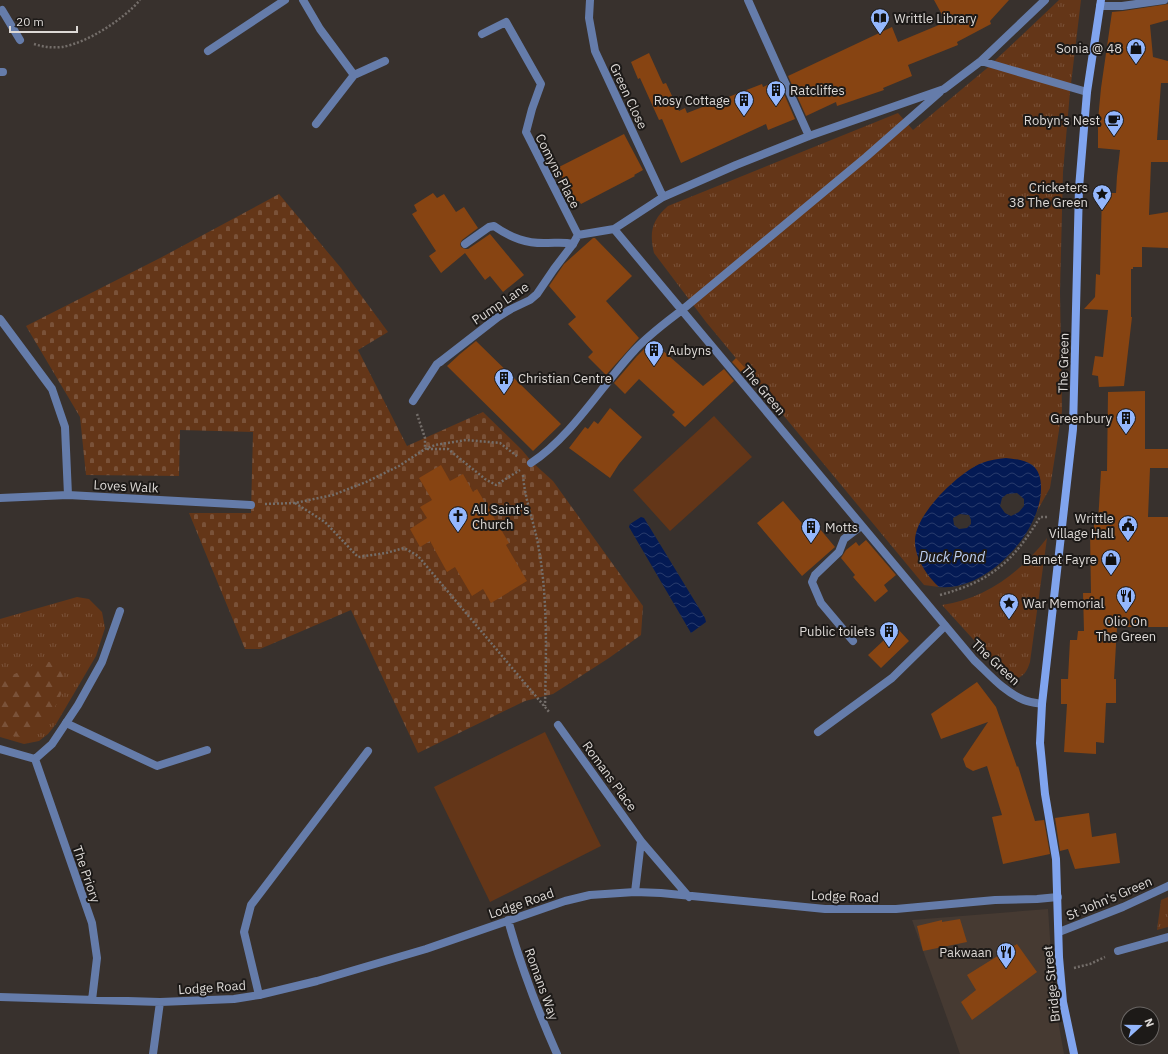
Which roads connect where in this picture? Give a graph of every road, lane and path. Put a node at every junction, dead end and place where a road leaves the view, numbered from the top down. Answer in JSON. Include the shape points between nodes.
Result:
{"nodes":[{"id":1,"x":140,"y":0,"type":"edge"},
{"id":2,"x":285,"y":0,"type":"edge"},
{"id":3,"x":303,"y":0,"type":"edge"},
{"id":4,"x":590,"y":0,"type":"edge"},
{"id":5,"x":748,"y":0,"type":"edge"},
{"id":6,"x":1045,"y":0,"type":"edge"},
{"id":7,"x":1164,"y":0,"type":"edge"},
{"id":8,"x":1100,"y":3,"type":"edge"},
{"id":9,"x":0,"y":11,"type":"edge"},
{"id":10,"x":482,"y":34,"type":"dead end"},
{"id":11,"x":20,"y":40,"type":"joint"},
{"id":12,"x":208,"y":51,"type":"dead end"},
{"id":13,"x":981,"y":60,"type":"junction"},
{"id":14,"x":385,"y":61,"type":"dead end"},
{"id":15,"x":354,"y":75,"type":"junction"},
{"id":16,"x":944,"y":89,"type":"junction"},
{"id":17,"x":1087,"y":92,"type":"junction"},
{"id":18,"x":316,"y":124,"type":"dead end"},
{"id":19,"x":809,"y":136,"type":"junction"},
{"id":20,"x":663,"y":197,"type":"junction"},
{"id":21,"x":614,"y":229,"type":"junction"},
{"id":22,"x":578,"y":235,"type":"junction"},
{"id":23,"x":465,"y":244,"type":"dead end"},
{"id":24,"x":573,"y":244,"type":"junction"},
{"id":25,"x":682,"y":310,"type":"junction"},
{"id":26,"x":0,"y":319,"type":"edge"},
{"id":27,"x":413,"y":401,"type":"joint"},
{"id":28,"x":425,"y":448,"type":"junction"},
{"id":29,"x":531,"y":463,"type":"joint"},
{"id":30,"x":68,"y":495,"type":"junction"},
{"id":31,"x":0,"y":498,"type":"edge"},
{"id":32,"x":295,"y":503,"type":"junction"},
{"id":33,"x":251,"y":505,"type":"joint"},
{"id":34,"x":1064,"y":518,"type":"junction"},
{"id":35,"x":862,"y":526,"type":"junction"},
{"id":36,"x":926,"y":604,"type":"junction"},
{"id":37,"x":120,"y":611,"type":"dead end"},
{"id":38,"x":945,"y":626,"type":"junction"},
{"id":39,"x":853,"y":641,"type":"dead end"},
{"id":40,"x":1042,"y":704,"type":"junction"},
{"id":41,"x":545,"y":706,"type":"junction"},
{"id":42,"x":66,"y":723,"type":"junction"},
{"id":43,"x":558,"y":725,"type":"joint"},
{"id":44,"x":818,"y":732,"type":"dead end"},
{"id":45,"x":0,"y":748,"type":"edge"},
{"id":46,"x":207,"y":750,"type":"dead end"},
{"id":47,"x":368,"y":751,"type":"dead end"},
{"id":48,"x":35,"y":759,"type":"junction"},
{"id":49,"x":641,"y":841,"type":"junction"},
{"id":50,"x":1168,"y":886,"type":"edge"},
{"id":51,"x":635,"y":892,"type":"junction"},
{"id":52,"x":689,"y":897,"type":"junction"},
{"id":53,"x":1058,"y":897,"type":"junction"},
{"id":54,"x":1058,"y":912,"type":"joint"},
{"id":55,"x":508,"y":920,"type":"junction"},
{"id":56,"x":1059,"y":932,"type":"junction"},
{"id":57,"x":1168,"y":937,"type":"edge"},
{"id":58,"x":1118,"y":951,"type":"joint"},
{"id":59,"x":1060,"y":972,"type":"junction"},
{"id":60,"x":259,"y":995,"type":"junction"},
{"id":61,"x":0,"y":997,"type":"edge"},
{"id":62,"x":92,"y":1000,"type":"junction"},
{"id":63,"x":160,"y":1002,"type":"junction"},
{"id":64,"x":153,"y":1054,"type":"edge"},
{"id":65,"x":557,"y":1054,"type":"edge"},
{"id":66,"x":1074,"y":1054,"type":"edge"}],
"edges":[{"from":1,"to":11,"type":"path","via":[[132,10],[90,38],[62,47],[46,47]]},
{"from":2,"to":12,"type":"street"},
{"from":3,"to":15,"type":"street","via":[[320,29]]},
{"from":4,"to":20,"type":"street","name":"Green Close","via":[[589,18],[596,51]]},
{"from":5,"to":19,"type":"street"},
{"from":6,"to":13,"type":"street"},
{"from":7,"to":8,"type":"street","via":[[1122,6]]},
{"from":8,"to":17,"type":"street","name":"The Green"},
{"from":9,"to":11,"type":"street","via":[[2,10]]},
{"from":10,"to":22,"type":"street","name":"Comyns Place","via":[[506,22],[541,84],[526,132]]},
{"from":13,"to":16,"type":"street"},
{"from":13,"to":17,"type":"street"},
{"from":14,"to":15,"type":"street"},
{"from":15,"to":18,"type":"street"},
{"from":16,"to":19,"type":"street"},
{"from":16,"to":25,"type":"street"},
{"from":17,"to":34,"type":"street","name":"The Green","via":[[1077,225],[1074,429]]},
{"from":19,"to":20,"type":"street"},
{"from":20,"to":21,"type":"street"},
{"from":21,"to":22,"type":"street"},
{"from":21,"to":25,"type":"street","name":"The Green"},
{"from":22,"to":24,"type":"street","name":"Pump Lane"},
{"from":23,"to":24,"type":"street","via":[[494,226],[525,242]]},
{"from":24,"to":27,"type":"street","name":"Pump Lane","via":[[534,297],[498,317],[437,364]]},
{"from":25,"to":29,"type":"street","via":[[633,352],[561,438],[545,454]]},
{"from":25,"to":35,"type":"street","name":"The Green"},
{"from":26,"to":30,"type":"street","via":[[52,389],[65,427]]},
{"from":27,"to":28,"type":"path","via":[[425,438]]},
{"from":28,"to":29,"type":"path","via":[[466,440],[500,443],[521,459]]},
{"from":28,"to":32,"type":"path","via":[[399,466],[366,482],[332,495]]},
{"from":28,"to":41,"type":"path","via":[[448,449],[496,485],[522,469],[525,493],[539,549],[546,611]]},
{"from":30,"to":31,"type":"street","name":"Loves Walk"},
{"from":30,"to":33,"type":"street","name":"Loves Walk"},
{"from":32,"to":33,"type":"path"},
{"from":32,"to":41,"type":"path","via":[[325,522],[358,557],[404,548],[418,556]]},
{"from":34,"to":36,"type":"path","via":[[1040,517],[1017,552],[1004,565],[977,583],[935,597]]},
{"from":34,"to":40,"type":"street","name":"The Green"},
{"from":35,"to":36,"type":"street","name":"The Green"},
{"from":35,"to":39,"type":"street","via":[[844,539],[839,552],[812,578],[821,603]]},
{"from":36,"to":38,"type":"street","name":"The Green"},
{"from":37,"to":42,"type":"street","via":[[102,662]]},
{"from":38,"to":40,"type":"street","name":"The Green","via":[[974,660],[1015,696]]},
{"from":38,"to":44,"type":"street","via":[[892,678]]},
{"from":40,"to":53,"type":"street","name":"The Green","via":[[1040,743],[1045,794],[1056,859]]},
{"from":41,"to":43,"type":"path"},
{"from":42,"to":46,"type":"street","via":[[157,766]]},
{"from":42,"to":48,"type":"street","via":[[52,744]]},
{"from":43,"to":49,"type":"street","name":"Romans Place"},
{"from":45,"to":48,"type":"street"},
{"from":47,"to":60,"type":"street","via":[[251,905],[244,932]]},
{"from":48,"to":62,"type":"street","name":"The Priory","via":[[92,923],[97,958]]},
{"from":49,"to":51,"type":"street"},
{"from":49,"to":52,"type":"street","name":"Romans Place"},
{"from":50,"to":56,"type":"street","name":"St John's Green"},
{"from":51,"to":52,"type":"street","name":"Lodge Road"},
{"from":51,"to":55,"type":"street","name":"Lodge Road","via":[[590,895]]},
{"from":52,"to":53,"type":"street","name":"Lodge Road","via":[[825,909],[896,909]]},
{"from":53,"to":54,"type":"street","name":"The Green"},
{"from":54,"to":56,"type":"street","name":"Bridge Street"},
{"from":55,"to":60,"type":"street","name":"Lodge Road","via":[[426,949]]},
{"from":55,"to":65,"type":"street","name":"Romans Way","via":[[520,962]]},
{"from":56,"to":59,"type":"street","name":"Bridge Street"},
{"from":57,"to":58,"type":"street"},
{"from":58,"to":59,"type":"path","via":[[1090,964]]},
{"from":59,"to":66,"type":"street","name":"Bridge Street","via":[[1063,1002]]},
{"from":60,"to":63,"type":"street","name":"Lodge Road","via":[[234,999]]},
{"from":61,"to":62,"type":"street","name":"Lodge Road"},
{"from":62,"to":63,"type":"street","name":"Lodge Road"},
{"from":63,"to":64,"type":"street"}]}
